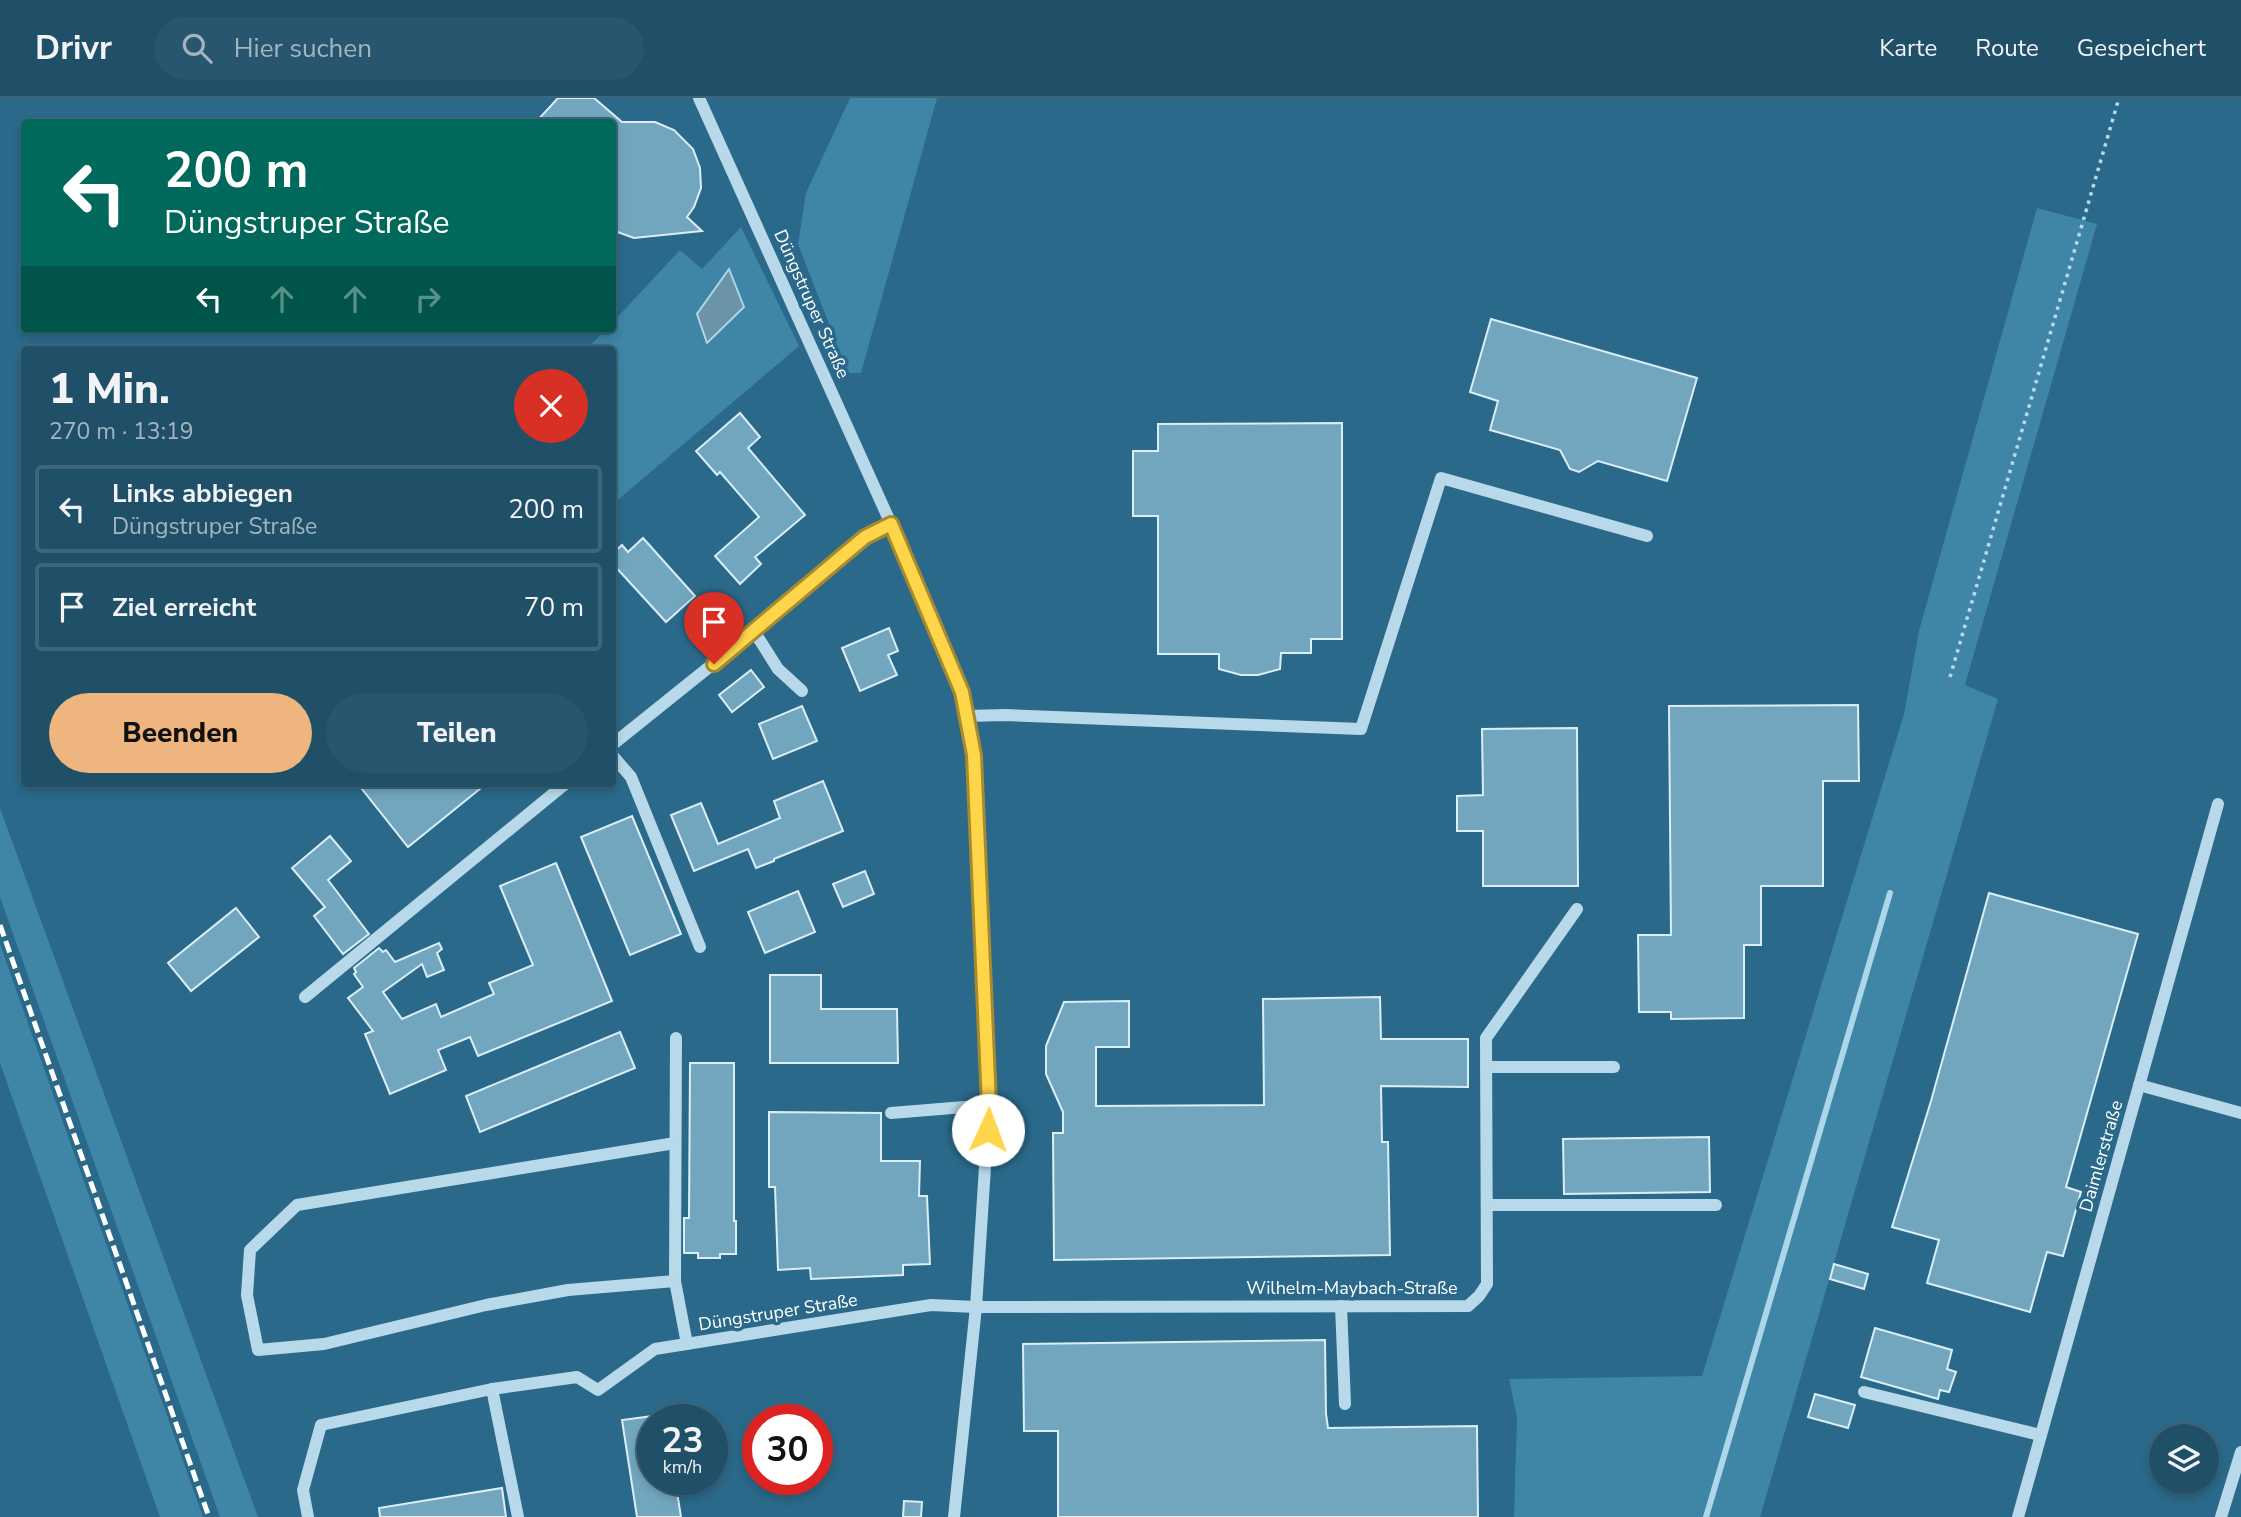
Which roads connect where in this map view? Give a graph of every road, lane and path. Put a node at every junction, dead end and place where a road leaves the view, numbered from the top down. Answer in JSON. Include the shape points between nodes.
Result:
{"nodes":[{"id":1,"x":699,"y":98,"type":"edge"},
{"id":2,"x":2119,"y":98,"type":"edge"},
{"id":3,"x":891,"y":524,"type":"junction"},
{"id":4,"x":1647,"y":536,"type":"dead end"},
{"id":5,"x":754,"y":631,"type":"junction"},
{"id":6,"x":1950,"y":677,"type":"dead end"},
{"id":7,"x":802,"y":691,"type":"dead end"},
{"id":8,"x":966,"y":716,"type":"junction"},
{"id":9,"x":616,"y":743,"type":"edge"},
{"id":10,"x":616,"y":760,"type":"edge"},
{"id":11,"x":561,"y":787,"type":"edge"},
{"id":12,"x":2218,"y":804,"type":"dead end"},
{"id":13,"x":1577,"y":909,"type":"dead end"},
{"id":14,"x":700,"y":947,"type":"dead end"},
{"id":15,"x":305,"y":997,"type":"dead end"},
{"id":16,"x":676,"y":1038,"type":"dead end"},
{"id":17,"x":1486,"y":1067,"type":"junction"},
{"id":18,"x":1614,"y":1067,"type":"dead end"},
{"id":19,"x":2139,"y":1085,"type":"junction"},
{"id":20,"x":989,"y":1105,"type":"junction"},
{"id":21,"x":891,"y":1113,"type":"dead end"},
{"id":22,"x":2241,"y":1113,"type":"edge"},
{"id":23,"x":675,"y":1143,"type":"junction"},
{"id":24,"x":1488,"y":1205,"type":"junction"},
{"id":25,"x":1716,"y":1205,"type":"dead end"},
{"id":26,"x":675,"y":1281,"type":"junction"},
{"id":27,"x":1341,"y":1306,"type":"junction"},
{"id":28,"x":976,"y":1307,"type":"junction"},
{"id":29,"x":687,"y":1344,"type":"junction"},
{"id":30,"x":492,"y":1389,"type":"junction"},
{"id":31,"x":1864,"y":1392,"type":"dead end"},
{"id":32,"x":1345,"y":1404,"type":"dead end"},
{"id":33,"x":2040,"y":1435,"type":"junction"},
{"id":34,"x":2241,"y":1452,"type":"edge"},
{"id":35,"x":308,"y":1517,"type":"edge"},
{"id":36,"x":518,"y":1517,"type":"edge"},
{"id":37,"x":954,"y":1517,"type":"edge"},
{"id":38,"x":2018,"y":1517,"type":"edge"},
{"id":39,"x":2221,"y":1517,"type":"edge"}],
"edges":[{"from":1,"to":3,"type":"street","name":"Düngstruper Straße"},
{"from":2,"to":6,"type":"path"},
{"from":3,"to":5,"type":"street","via":[[865,537]]},
{"from":3,"to":8,"type":"street","name":"Düngstruper Straße","via":[[962,692]]},
{"from":4,"to":8,"type":"street","via":[[1441,478],[1361,729]]},
{"from":5,"to":7,"type":"street","via":[[778,669]]},
{"from":5,"to":9,"type":"street"},
{"from":8,"to":20,"type":"street","name":"Düngstruper Straße","via":[[974,755]]},
{"from":10,"to":14,"type":"street","via":[[631,777]]},
{"from":11,"to":15,"type":"street"},
{"from":12,"to":19,"type":"street","name":"Daimlerstraße"},
{"from":13,"to":17,"type":"street","name":"Wilhelm-Maybach-Straße","via":[[1486,1038]]},
{"from":16,"to":23,"type":"street"},
{"from":17,"to":18,"type":"street"},
{"from":17,"to":24,"type":"street","name":"Wilhelm-Maybach-Straße"},
{"from":19,"to":22,"type":"street"},
{"from":19,"to":33,"type":"street","name":"Daimlerstraße"},
{"from":20,"to":21,"type":"street"},
{"from":20,"to":28,"type":"street","name":"Düngstruper Straße"},
{"from":23,"to":26,"type":"street"},
{"from":23,"to":26,"type":"street","via":[[297,1205],[250,1250],[247,1295],[258,1350],[324,1344],[568,1290]]},
{"from":24,"to":25,"type":"street"},
{"from":24,"to":27,"type":"street","name":"Wilhelm-Maybach-Straße","via":[[1487,1284],[1468,1306]]},
{"from":26,"to":29,"type":"street"},
{"from":27,"to":28,"type":"street","name":"Wilhelm-Maybach-Straße"},
{"from":27,"to":32,"type":"street"},
{"from":28,"to":29,"type":"street","name":"Düngstruper Straße","via":[[931,1305]]},
{"from":28,"to":37,"type":"street","name":"Düngstruper Straße"},
{"from":29,"to":30,"type":"street","name":"Düngstruper Straße","via":[[655,1349],[597,1390],[577,1377]]},
{"from":30,"to":35,"type":"street","via":[[321,1425],[303,1490]]},
{"from":30,"to":36,"type":"street"},
{"from":31,"to":33,"type":"street"},
{"from":33,"to":38,"type":"street","name":"Daimlerstraße"},
{"from":34,"to":39,"type":"street"}]}
